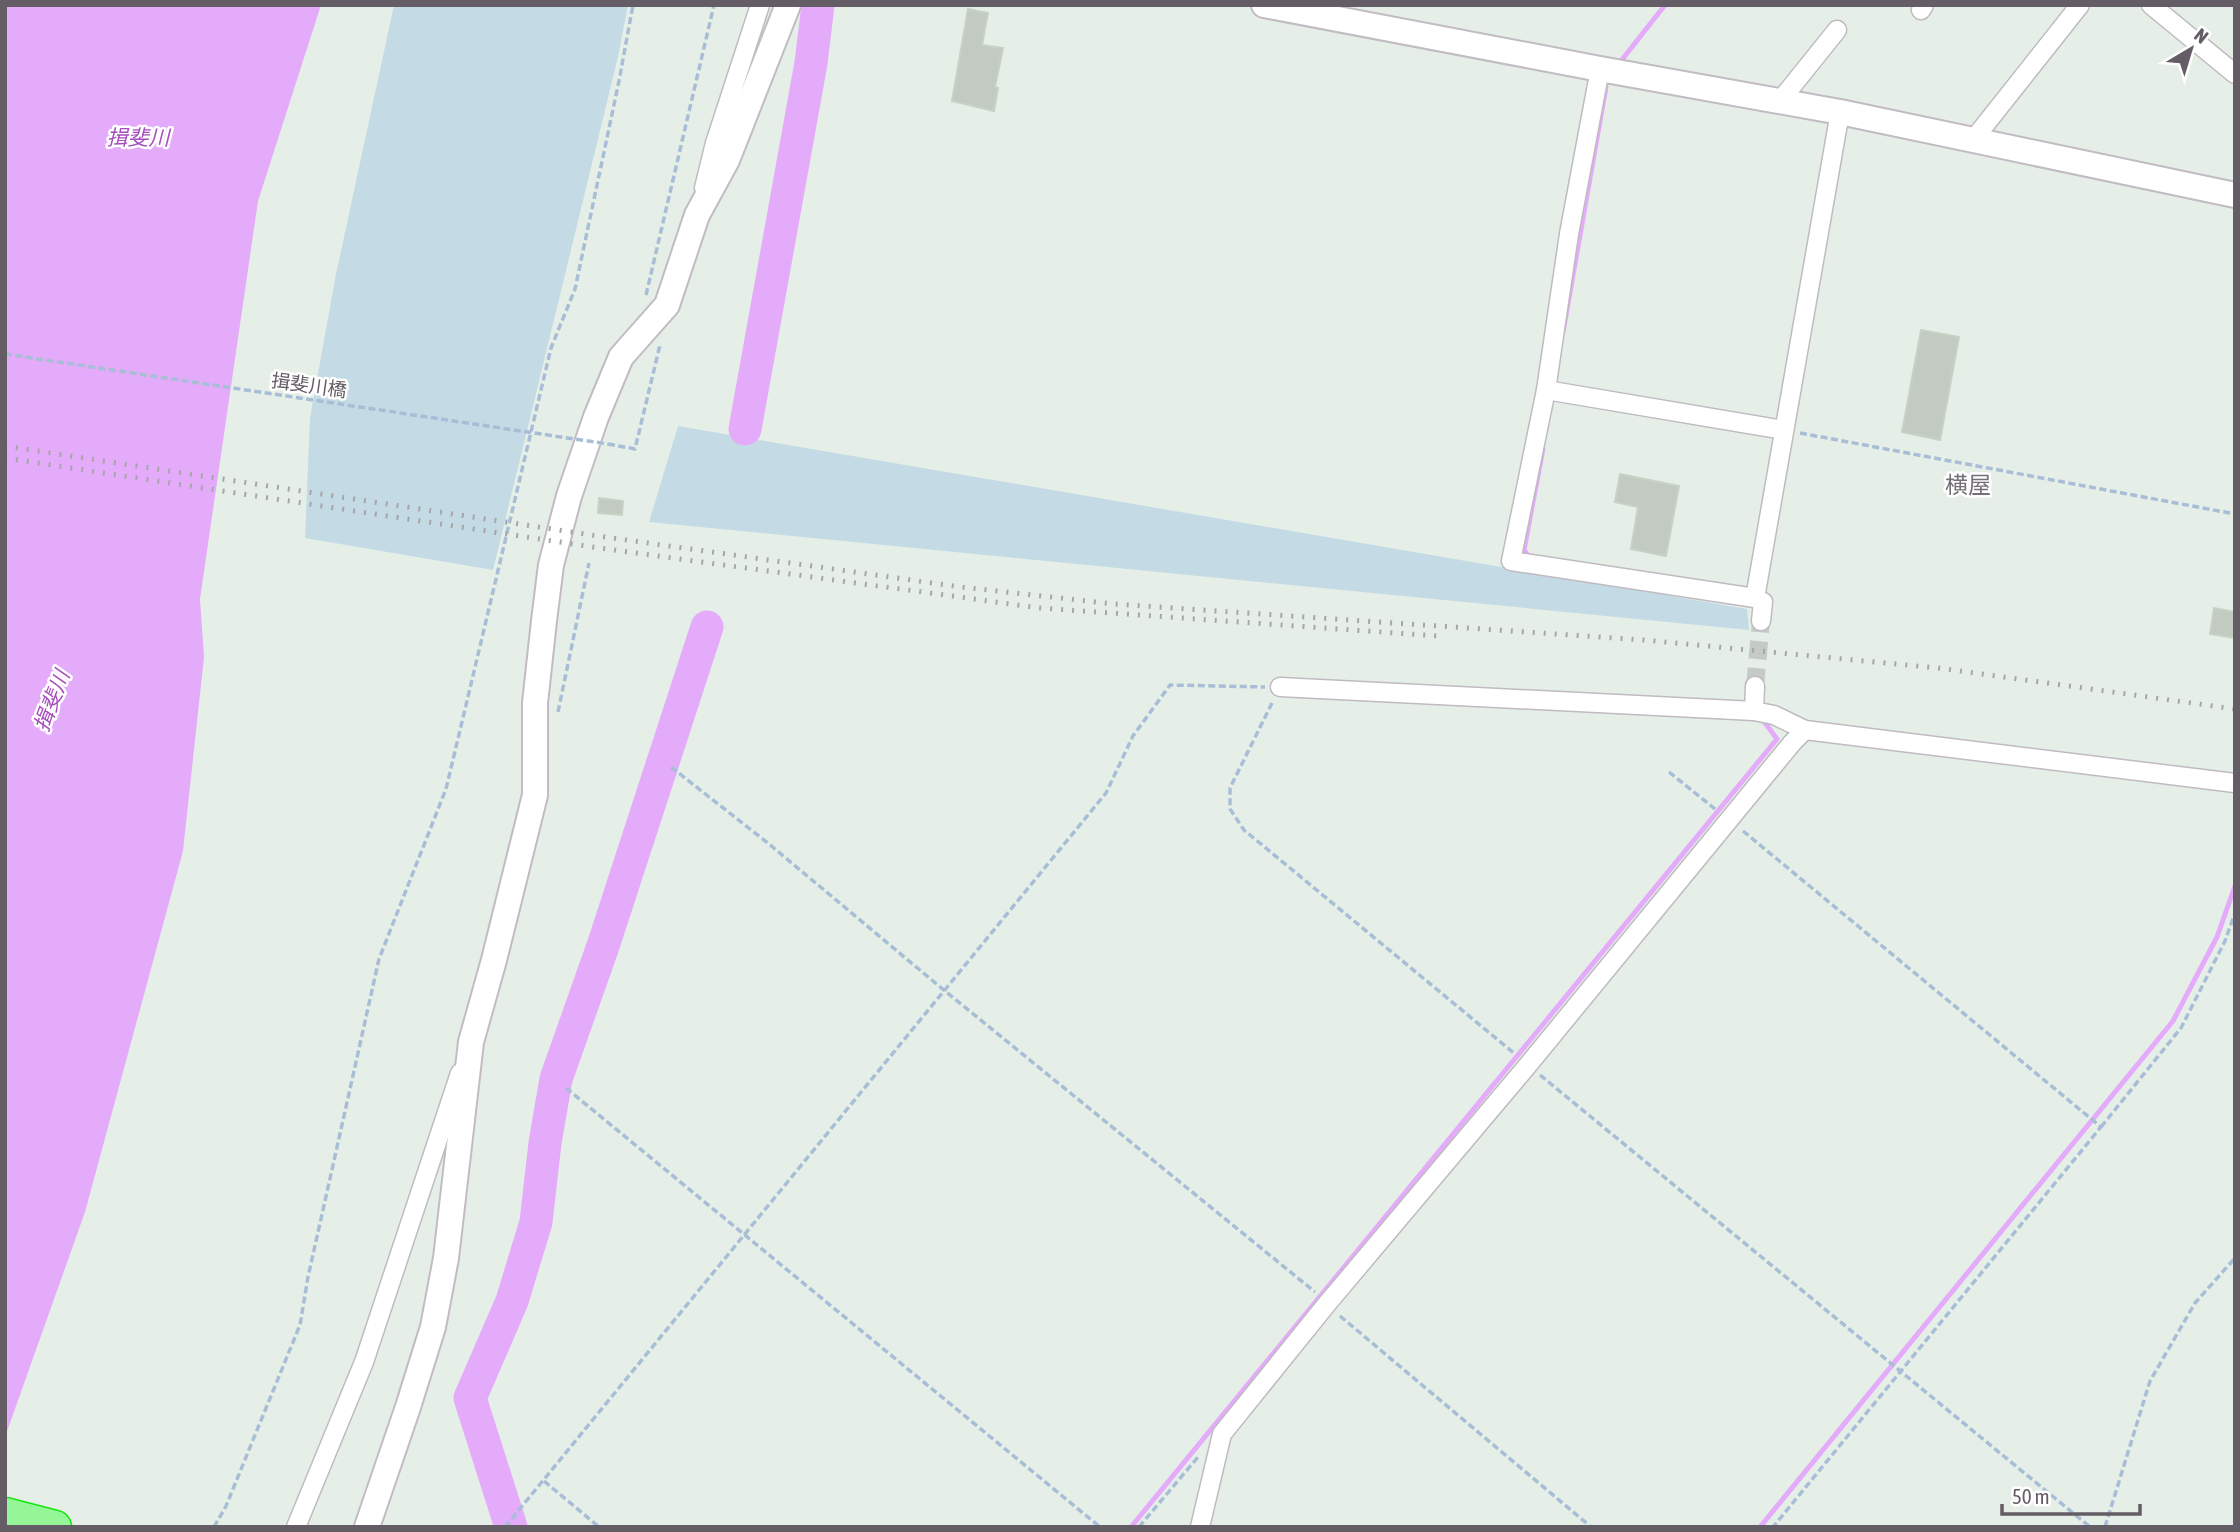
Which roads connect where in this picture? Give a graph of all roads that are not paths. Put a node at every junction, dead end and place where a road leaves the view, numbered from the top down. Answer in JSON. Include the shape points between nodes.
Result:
{"nodes":[{"id":1,"x":760,"y":5,"type":"edge"},
{"id":2,"x":788,"y":5,"type":"edge"},
{"id":3,"x":1264,"y":5,"type":"edge"},
{"id":4,"x":2080,"y":5,"type":"edge"},
{"id":5,"x":2151,"y":5,"type":"edge"},
{"id":6,"x":1838,"y":30,"type":"dead end"},
{"id":7,"x":1600,"y":69,"type":"junction"},
{"id":8,"x":2235,"y":74,"type":"edge"},
{"id":9,"x":1780,"y":101,"type":"junction"},
{"id":10,"x":1840,"y":112,"type":"junction"},
{"id":11,"x":1973,"y":140,"type":"junction"},
{"id":12,"x":2235,"y":195,"type":"edge"},
{"id":13,"x":697,"y":215,"type":"junction"},
{"id":14,"x":1546,"y":390,"type":"junction"},
{"id":15,"x":1784,"y":430,"type":"junction"},
{"id":16,"x":1755,"y":598,"type":"junction"},
{"id":17,"x":1761,"y":621,"type":"tunnel mouth"},
{"id":18,"x":1755,"y":686,"type":"tunnel mouth"},
{"id":19,"x":1280,"y":687,"type":"road end"},
{"id":20,"x":1754,"y":711,"type":"junction"},
{"id":21,"x":1805,"y":730,"type":"junction"},
{"id":22,"x":2235,"y":783,"type":"edge"},
{"id":23,"x":471,"y":1042,"type":"junction"},
{"id":24,"x":5,"y":1514,"type":"edge"},
{"id":25,"x":55,"y":1527,"type":"edge"},
{"id":26,"x":296,"y":1527,"type":"edge"},
{"id":27,"x":367,"y":1527,"type":"edge"},
{"id":28,"x":1200,"y":1527,"type":"edge"}],
"edges":[{"from":1,"to":13,"type":"street"},
{"from":2,"to":13,"type":"street","via":[[727,159]]},
{"from":3,"to":7,"type":"street"},
{"from":4,"to":11,"type":"street"},
{"from":5,"to":8,"type":"street"},
{"from":6,"to":9,"type":"street"},
{"from":7,"to":9,"type":"street"},
{"from":7,"to":14,"type":"street"},
{"from":9,"to":10,"type":"street"},
{"from":10,"to":11,"type":"street"},
{"from":10,"to":15,"type":"street"},
{"from":11,"to":12,"type":"street"},
{"from":13,"to":23,"type":"street","via":[[656,301],[621,357],[569,496],[551,565],[544,621],[535,703],[536,795]]},
{"from":14,"to":15,"type":"street"},
{"from":14,"to":16,"type":"street","via":[[1511,561]]},
{"from":15,"to":16,"type":"street"},
{"from":16,"to":17,"type":"street","via":[[1763,603]]},
{"from":18,"to":20,"type":"street"},
{"from":19,"to":20,"type":"street"},
{"from":20,"to":21,"type":"street"},
{"from":21,"to":22,"type":"street"},
{"from":21,"to":28,"type":"street","via":[[1222,1434]]},
{"from":23,"to":26,"type":"street","via":[[365,1362]]},
{"from":23,"to":27,"type":"street","via":[[446,1258],[433,1327]]},
{"from":24,"to":25,"type":"highway"}]}
